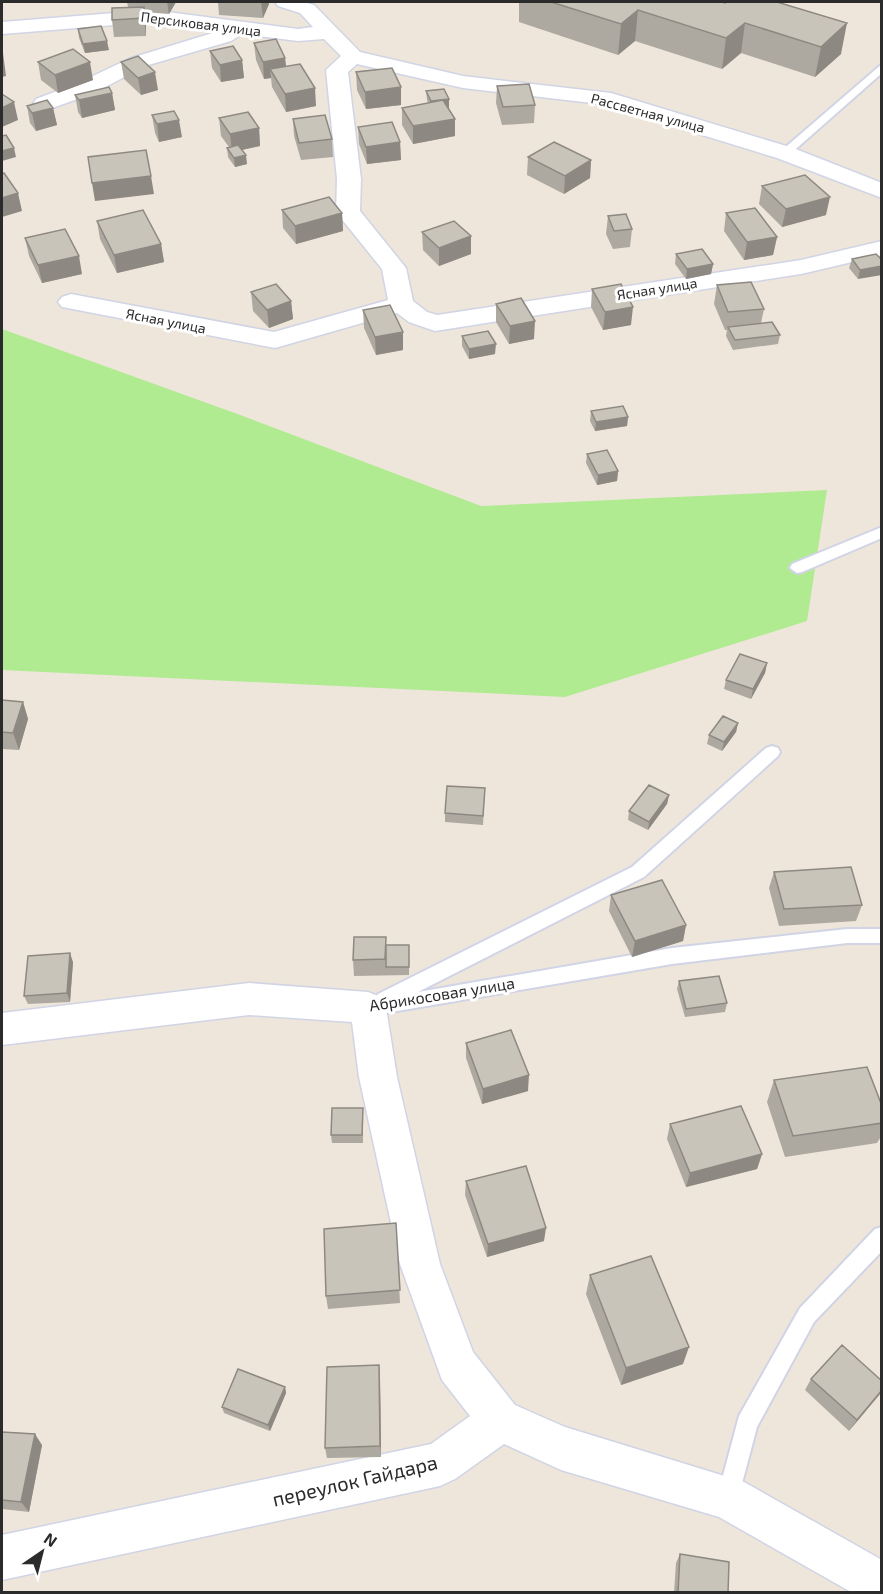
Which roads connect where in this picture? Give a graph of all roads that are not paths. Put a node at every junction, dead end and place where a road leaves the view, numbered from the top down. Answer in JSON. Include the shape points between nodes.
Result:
{"nodes":[{"id":1,"x":285,"y":2,"type":"edge"},
{"id":2,"x":2,"y":28,"type":"edge"},
{"id":3,"x":235,"y":28,"type":"junction"},
{"id":4,"x":329,"y":32,"type":"junction"},
{"id":5,"x":353,"y":57,"type":"junction"},
{"id":6,"x":882,"y":67,"type":"edge"},
{"id":7,"x":44,"y":104,"type":"edge"},
{"id":8,"x":785,"y":153,"type":"junction"},
{"id":9,"x":882,"y":191,"type":"edge"},
{"id":10,"x":882,"y":248,"type":"edge"},
{"id":11,"x":71,"y":302,"type":"dead end"},
{"id":12,"x":401,"y":304,"type":"junction"},
{"id":13,"x":882,"y":532,"type":"edge"},
{"id":14,"x":797,"y":568,"type":"dead end"},
{"id":15,"x":772,"y":752,"type":"dead end"},
{"id":16,"x":882,"y":936,"type":"edge"},
{"id":17,"x":368,"y":1008,"type":"junction"},
{"id":18,"x":2,"y":1029,"type":"edge"},
{"id":19,"x":882,"y":1236,"type":"edge"},
{"id":20,"x":500,"y":1420,"type":"junction"},
{"id":21,"x":728,"y":1498,"type":"junction"},
{"id":22,"x":2,"y":1558,"type":"edge"},
{"id":23,"x":882,"y":1586,"type":"edge"}],
"edges":[{"from":1,"to":4,"type":"street","via":[[308,9]]},
{"from":2,"to":3,"type":"street","name":"Персиковая улица","via":[[152,16]]},
{"from":3,"to":4,"type":"street","name":"Персиковая улица","via":[[298,35]]},
{"from":3,"to":7,"type":"street","via":[[224,37],[138,62]]},
{"from":4,"to":5,"type":"street"},
{"from":5,"to":8,"type":"street","name":"Рассветная улица","via":[[463,82],[603,98]]},
{"from":5,"to":12,"type":"street","via":[[337,70],[349,179],[348,212],[394,268]]},
{"from":6,"to":8,"type":"lane"},
{"from":8,"to":9,"type":"street","name":"Рассветная улица"},
{"from":10,"to":12,"type":"street","name":"Ясная улица","via":[[801,267],[435,323],[418,317]]},
{"from":11,"to":12,"type":"street","name":"Ясная улица","via":[[275,340]]},
{"from":13,"to":14,"type":"lane"},
{"from":15,"to":17,"type":"lane","via":[[638,872]]},
{"from":16,"to":17,"type":"lane","name":"Абрикосовая улица","via":[[847,936],[672,956]]},
{"from":17,"to":18,"type":"street","name":"Абрикосовая улица","via":[[249,999]]},
{"from":17,"to":20,"type":"street","via":[[378,1077],[420,1264],[457,1365]]},
{"from":19,"to":21,"type":"lane","via":[[807,1315],[747,1424]]},
{"from":20,"to":21,"type":"street","via":[[561,1448]]},
{"from":20,"to":22,"type":"street","name":"переулок Гайдара","via":[[440,1464]]},
{"from":21,"to":23,"type":"street"}]}
